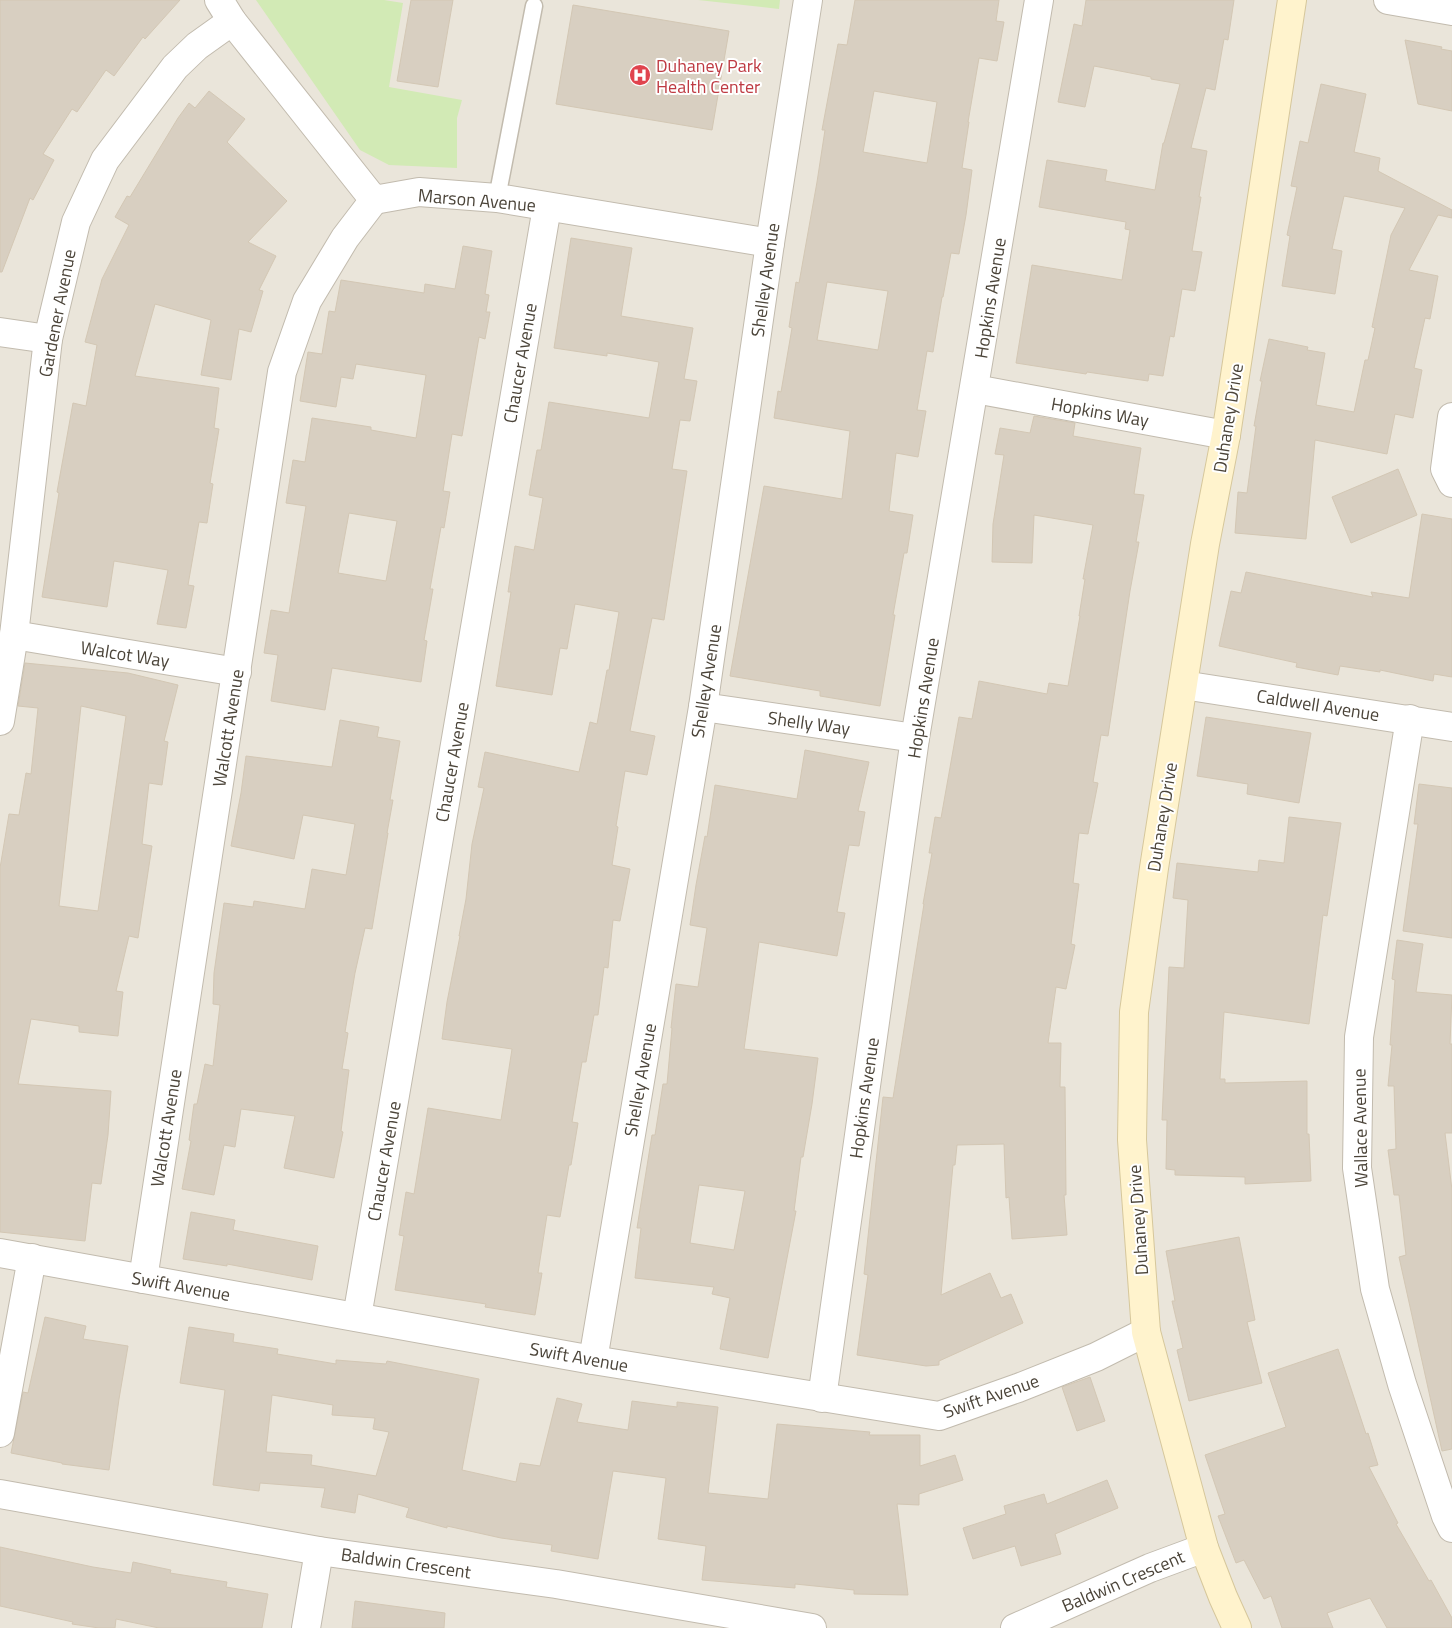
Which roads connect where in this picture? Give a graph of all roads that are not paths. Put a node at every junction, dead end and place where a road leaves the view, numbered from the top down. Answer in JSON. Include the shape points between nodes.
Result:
{"nodes":[{"id":1,"x":808,"y":0,"type":"edge"},
{"id":2,"x":1040,"y":0,"type":"edge"},
{"id":3,"x":1292,"y":0,"type":"edge"},
{"id":4,"x":1388,"y":0,"type":"edge"},
{"id":5,"x":534,"y":6,"type":"dead end"},
{"id":6,"x":225,"y":10,"type":"edge"},
{"id":7,"x":1452,"y":11,"type":"edge"},
{"id":8,"x":498,"y":198,"type":"junction"},
{"id":9,"x":374,"y":200,"type":"junction"},
{"id":10,"x":546,"y":207,"type":"junction"},
{"id":11,"x":770,"y":244,"type":"junction"},
{"id":12,"x":0,"y":332,"type":"edge"},
{"id":13,"x":48,"y":339,"type":"junction"},
{"id":14,"x":975,"y":389,"type":"junction"},
{"id":15,"x":1452,"y":417,"type":"edge"},
{"id":16,"x":1226,"y":435,"type":"junction"},
{"id":17,"x":1452,"y":483,"type":"edge"},
{"id":18,"x":14,"y":635,"type":"junction"},
{"id":19,"x":237,"y":672,"type":"junction"},
{"id":20,"x":1183,"y":685,"type":"junction"},
{"id":21,"x":703,"y":707,"type":"junction"},
{"id":22,"x":1410,"y":719,"type":"junction"},
{"id":23,"x":0,"y":721,"type":"edge"},
{"id":24,"x":1452,"y":727,"type":"edge"},
{"id":25,"x":915,"y":738,"type":"junction"},
{"id":26,"x":0,"y":1253,"type":"edge"},
{"id":27,"x":32,"y":1258,"type":"junction"},
{"id":28,"x":143,"y":1279,"type":"junction"},
{"id":29,"x":357,"y":1317,"type":"junction"},
{"id":30,"x":1146,"y":1332,"type":"junction"},
{"id":31,"x":592,"y":1360,"type":"junction"},
{"id":32,"x":822,"y":1398,"type":"junction"},
{"id":33,"x":0,"y":1433,"type":"edge"},
{"id":34,"x":0,"y":1494,"type":"edge"},
{"id":35,"x":1452,"y":1528,"type":"edge"},
{"id":36,"x":1204,"y":1548,"type":"junction"},
{"id":37,"x":319,"y":1551,"type":"junction"},
{"id":38,"x":306,"y":1628,"type":"edge"},
{"id":39,"x":812,"y":1628,"type":"edge"},
{"id":40,"x":1015,"y":1628,"type":"edge"},
{"id":41,"x":1237,"y":1628,"type":"edge"}],
"edges":[{"from":1,"to":11,"type":"street","name":"Shelley Avenue"},
{"from":2,"to":14,"type":"street","name":"Hopkins Avenue"},
{"from":3,"to":16,"type":"street","name":"Duhaney Drive"},
{"from":4,"to":7,"type":"street"},
{"from":5,"to":8,"type":"lane"},
{"from":6,"to":9,"type":"street"},
{"from":6,"to":13,"type":"street","name":"Gardener Avenue","via":[[175,68],[105,160],[76,222]]},
{"from":8,"to":9,"type":"street","name":"Marson Avenue","via":[[419,192]]},
{"from":8,"to":10,"type":"street","name":"Marson Avenue"},
{"from":9,"to":19,"type":"street","name":"Walcott Avenue","via":[[345,238],[307,301],[282,372]]},
{"from":10,"to":11,"type":"street","name":"Marson Avenue"},
{"from":10,"to":29,"type":"street","name":"Chaucer Avenue"},
{"from":11,"to":21,"type":"street","name":"Shelley Avenue"},
{"from":12,"to":13,"type":"street"},
{"from":13,"to":18,"type":"street","name":"Gardener Avenue"},
{"from":14,"to":16,"type":"street","name":"Hopkins Way"},
{"from":14,"to":25,"type":"street","name":"Hopkins Avenue"},
{"from":15,"to":17,"type":"street","via":[[1445,461]]},
{"from":16,"to":20,"type":"street","name":"Duhaney Drive"},
{"from":18,"to":19,"type":"street","name":"Walcot Way"},
{"from":18,"to":23,"type":"street","name":"Gardener Avenue"},
{"from":19,"to":28,"type":"street","name":"Walcott Avenue"},
{"from":20,"to":22,"type":"street","name":"Caldwell Avenue"},
{"from":20,"to":30,"type":"street","name":"Duhaney Drive","via":[[1134,1012],[1132,1140]]},
{"from":21,"to":25,"type":"street","name":"Shelly Way"},
{"from":21,"to":31,"type":"street","name":"Shelley Avenue"},
{"from":22,"to":24,"type":"street","name":"Caldwell Avenue"},
{"from":22,"to":35,"type":"street","name":"Wallace Avenue","via":[[1359,1037],[1357,1168],[1375,1289],[1402,1384]]},
{"from":25,"to":32,"type":"street","name":"Hopkins Avenue"},
{"from":26,"to":27,"type":"street","name":"Swift Avenue"},
{"from":27,"to":28,"type":"street","name":"Swift Avenue"},
{"from":27,"to":33,"type":"street"},
{"from":28,"to":29,"type":"street","name":"Swift Avenue"},
{"from":29,"to":31,"type":"street","name":"Swift Avenue"},
{"from":30,"to":32,"type":"street","name":"Swift Avenue","via":[[1096,1357],[939,1416]]},
{"from":30,"to":36,"type":"street","name":"Duhaney Drive"},
{"from":31,"to":32,"type":"street","name":"Swift Avenue"},
{"from":34,"to":37,"type":"street","name":"Baldwin Crescent"},
{"from":36,"to":40,"type":"street","name":"Baldwin Crescent","via":[[1150,1568]]},
{"from":36,"to":41,"type":"street","name":"Duhaney Drive"},
{"from":37,"to":38,"type":"street"},
{"from":37,"to":39,"type":"street","name":"Baldwin Crescent","via":[[556,1584]]}]}
